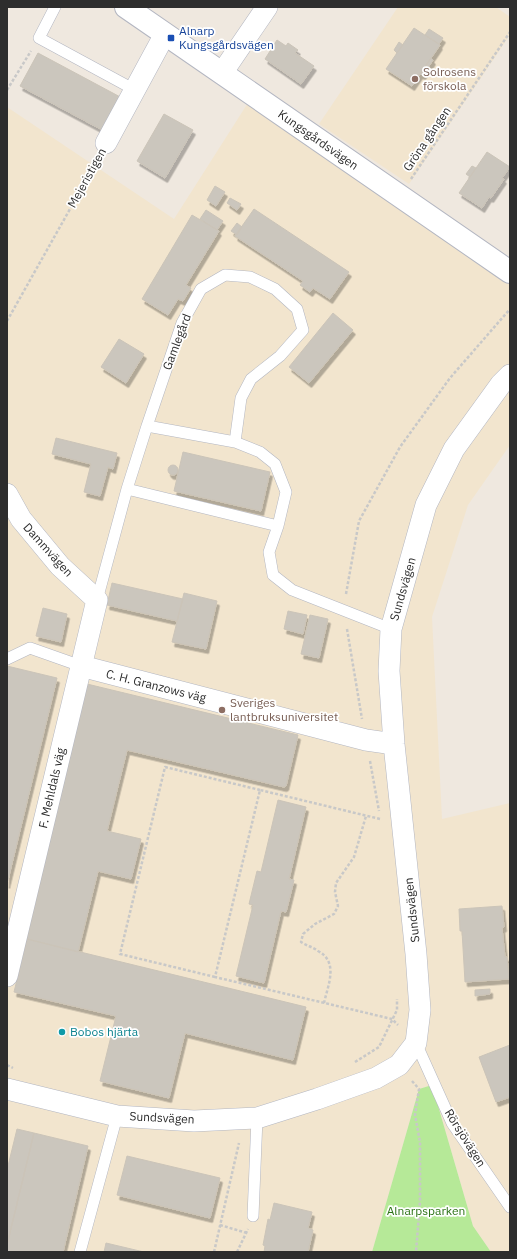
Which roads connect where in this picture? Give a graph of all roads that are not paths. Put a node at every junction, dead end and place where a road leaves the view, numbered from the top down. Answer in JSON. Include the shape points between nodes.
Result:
{"nodes":[{"id":1,"x":55,"y":7,"type":"edge"},
{"id":2,"x":126,"y":7,"type":"edge"},
{"id":3,"x":267,"y":7,"type":"edge"},
{"id":4,"x":165,"y":34,"type":"junction"},
{"id":5,"x":222,"y":73,"type":"junction"},
{"id":6,"x":135,"y":90,"type":"junction"},
{"id":7,"x":106,"y":143,"type":"road end"},
{"id":8,"x":510,"y":272,"type":"edge"},
{"id":9,"x":510,"y":375,"type":"edge"},
{"id":10,"x":147,"y":426,"type":"junction"},
{"id":11,"x":235,"y":442,"type":"junction"},
{"id":12,"x":126,"y":489,"type":"junction"},
{"id":13,"x":7,"y":494,"type":"edge"},
{"id":14,"x":278,"y":526,"type":"junction"},
{"id":15,"x":97,"y":600,"type":"junction"},
{"id":16,"x":391,"y":629,"type":"junction"},
{"id":17,"x":7,"y":660,"type":"edge"},
{"id":18,"x":81,"y":666,"type":"junction"},
{"id":19,"x":394,"y":744,"type":"junction"},
{"id":20,"x":7,"y":976,"type":"edge"},
{"id":21,"x":416,"y":1043,"type":"junction"},
{"id":22,"x":7,"y":1089,"type":"edge"},
{"id":23,"x":117,"y":1116,"type":"junction"},
{"id":24,"x":251,"y":1118,"type":"junction"},
{"id":25,"x":510,"y":1207,"type":"edge"},
{"id":26,"x":253,"y":1216,"type":"road end"},
{"id":27,"x":80,"y":1252,"type":"edge"}],
"edges":[{"from":1,"to":6,"type":"lane","via":[[39,38]]},
{"from":2,"to":4,"type":"street","name":"Kungsgårdsvägen"},
{"from":3,"to":5,"type":"street"},
{"from":4,"to":5,"type":"street","name":"Kungsgårdsvägen"},
{"from":4,"to":6,"type":"street","name":"Mejeristigen"},
{"from":5,"to":8,"type":"street","name":"Kungsgårdsvägen"},
{"from":6,"to":7,"type":"street","name":"Mejeristigen"},
{"from":9,"to":16,"type":"street","name":"Sundsvägen","via":[[454,449],[426,505]]},
{"from":10,"to":11,"type":"lane"},
{"from":10,"to":11,"type":"lane","name":"Gamlegård","via":[[182,323],[201,289],[225,275],[250,277],[274,289],[297,309],[303,330],[280,356],[251,379],[241,398]]},
{"from":10,"to":12,"type":"lane","name":"Gamlegård"},
{"from":11,"to":14,"type":"lane","via":[[260,452],[274,464],[286,492]]},
{"from":12,"to":14,"type":"lane"},
{"from":12,"to":15,"type":"lane","name":"Gamlegård"},
{"from":13,"to":15,"type":"street","name":"Dammvägen","via":[[21,520],[60,566]]},
{"from":14,"to":16,"type":"lane","via":[[269,552],[273,575],[292,590]]},
{"from":15,"to":18,"type":"street","name":"F. Mehldals väg"},
{"from":16,"to":19,"type":"street","name":"Sundsvägen","via":[[389,671]]},
{"from":17,"to":18,"type":"lane","via":[[30,648]]},
{"from":18,"to":19,"type":"street","name":"C. H. Granzows väg","via":[[366,740]]},
{"from":18,"to":20,"type":"street","name":"F. Mehldals väg"},
{"from":19,"to":21,"type":"street","name":"Sundsvägen","via":[[418,982],[420,1010]]},
{"from":21,"to":24,"type":"street","name":"Sundsvägen","via":[[399,1065],[376,1078],[317,1099]]},
{"from":21,"to":25,"type":"lane","name":"Rörsjövägen","via":[[452,1122]]},
{"from":22,"to":23,"type":"street","name":"Sundsvägen"},
{"from":23,"to":24,"type":"street","name":"Sundsvägen","via":[[194,1121]]},
{"from":23,"to":27,"type":"lane"},
{"from":24,"to":26,"type":"lane"}]}
